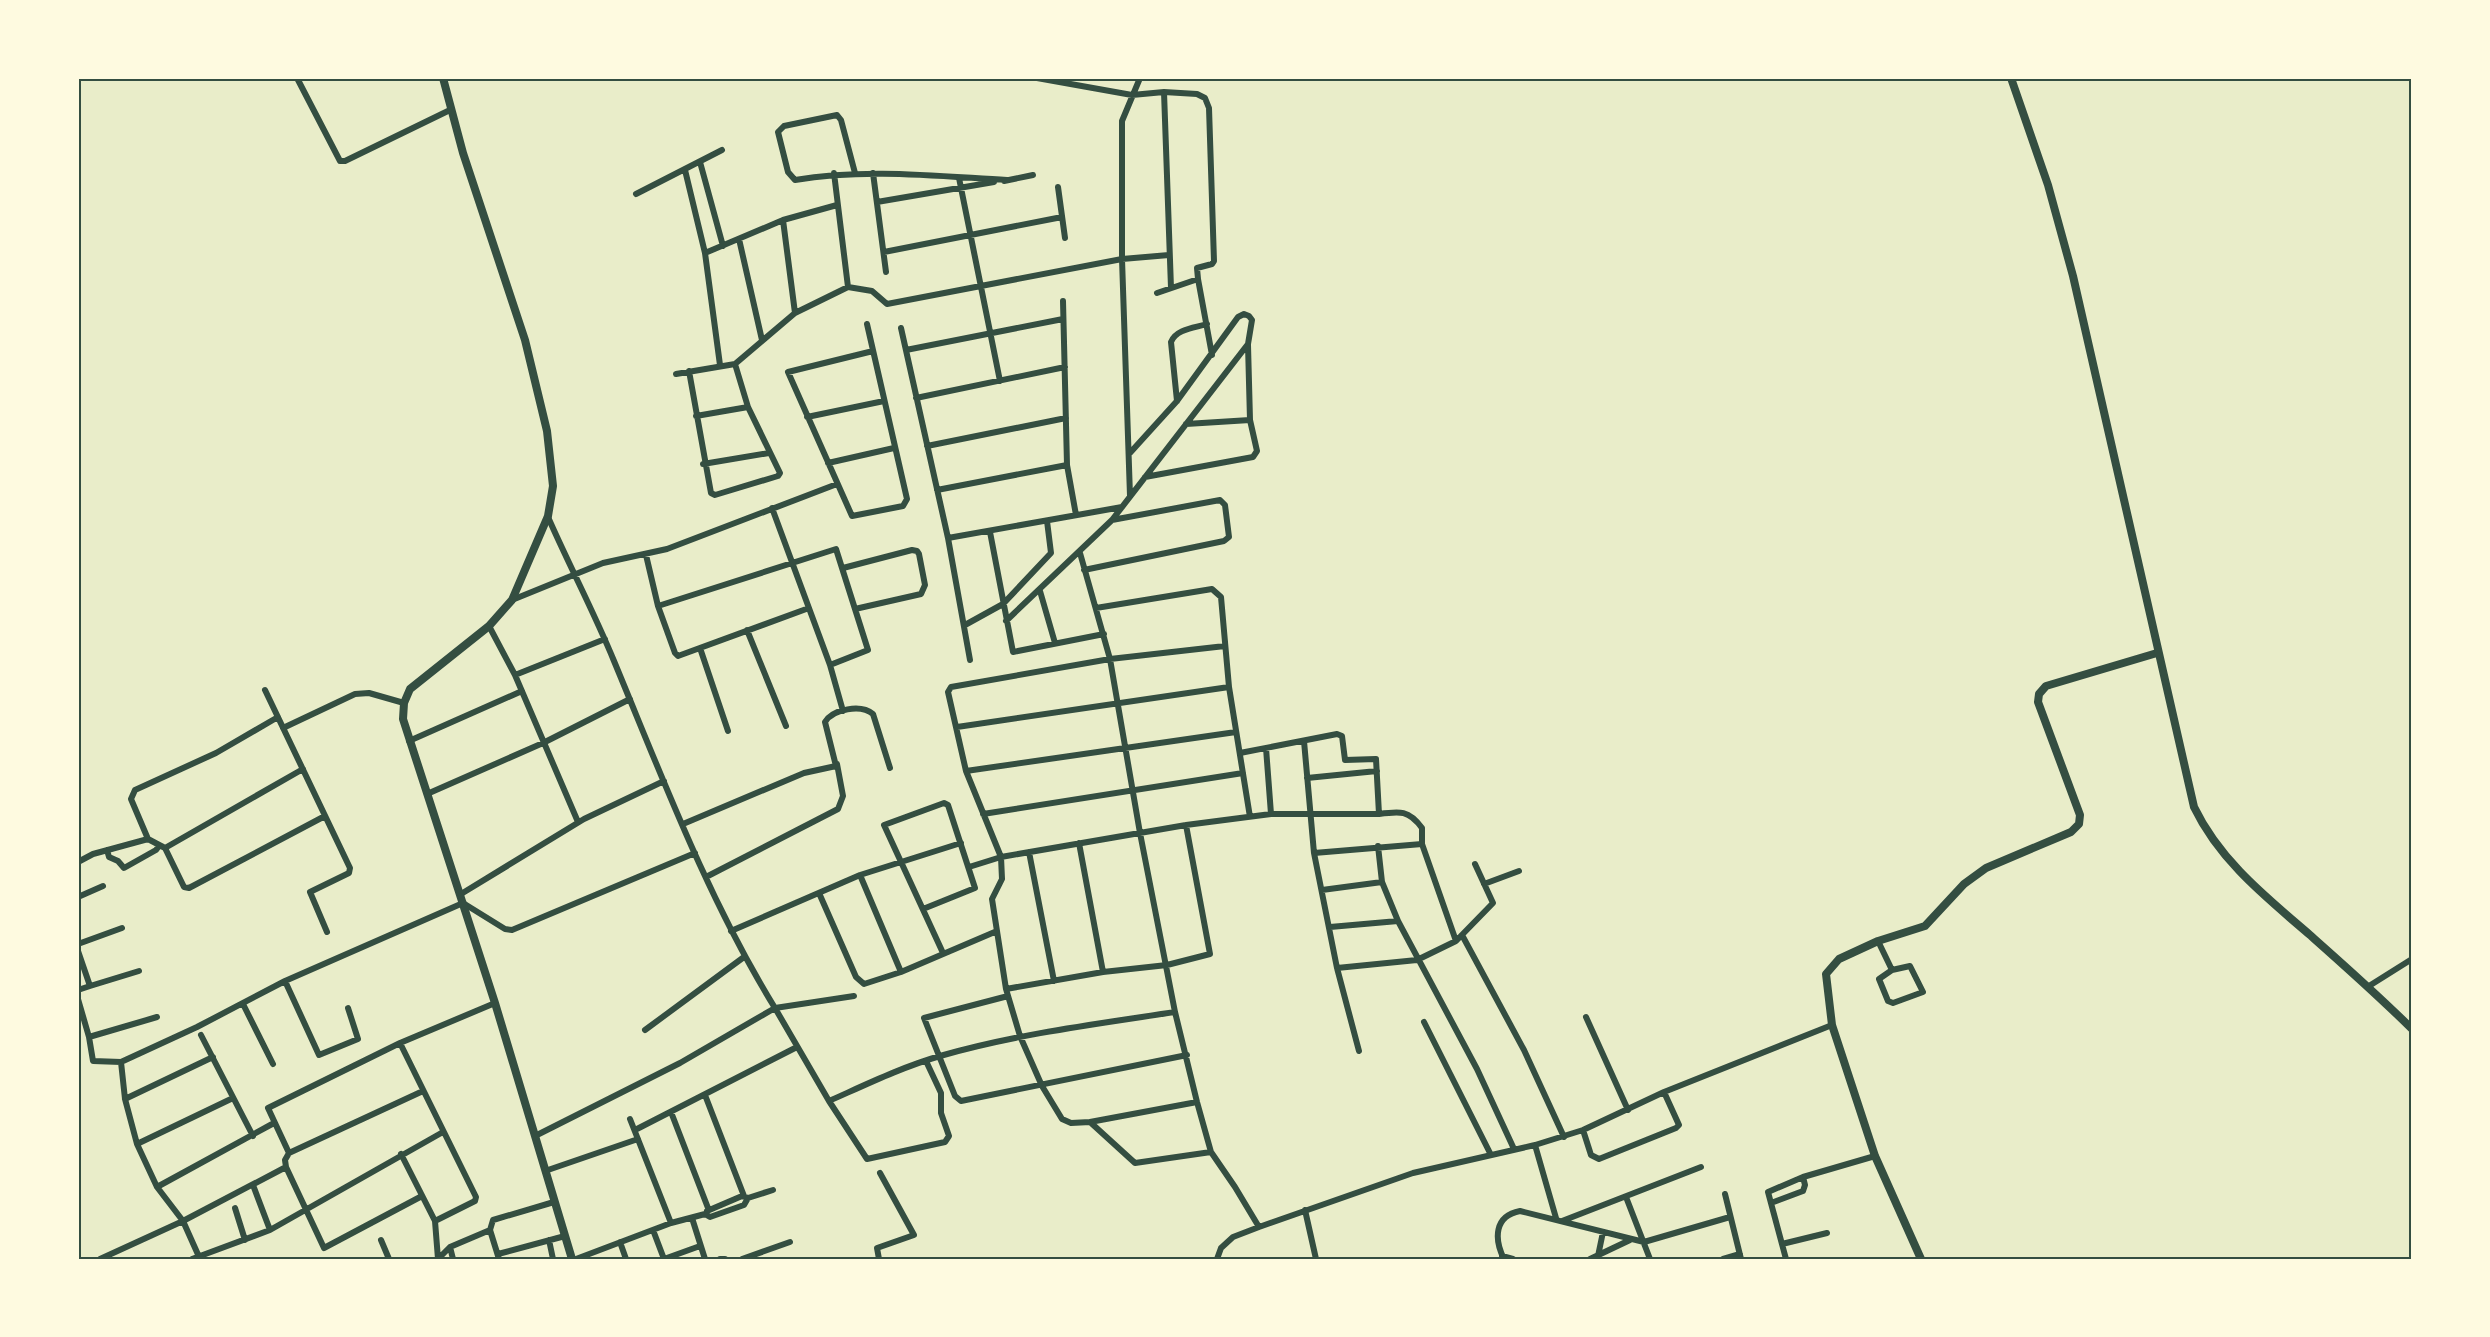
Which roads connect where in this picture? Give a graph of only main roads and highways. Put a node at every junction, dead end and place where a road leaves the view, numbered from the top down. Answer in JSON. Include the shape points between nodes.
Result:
{"nodes":[{"id":1,"x":443,"y":78,"type":"edge"},
{"id":2,"x":2011,"y":78,"type":"edge"},
{"id":3,"x":2412,"y":1029,"type":"edge"},
{"id":4,"x":574,"y":1259,"type":"edge"}],
"edges":[{"from":1,"to":4,"type":"main road","via":[[496,259],[525,340],[554,486],[548,516],[512,600],[489,626],[410,689],[404,703],[404,719]]},
{"from":2,"to":3,"type":"main road","via":[[2048,185],[2073,276],[2194,807],[2220,851],[2253,886]]}]}
